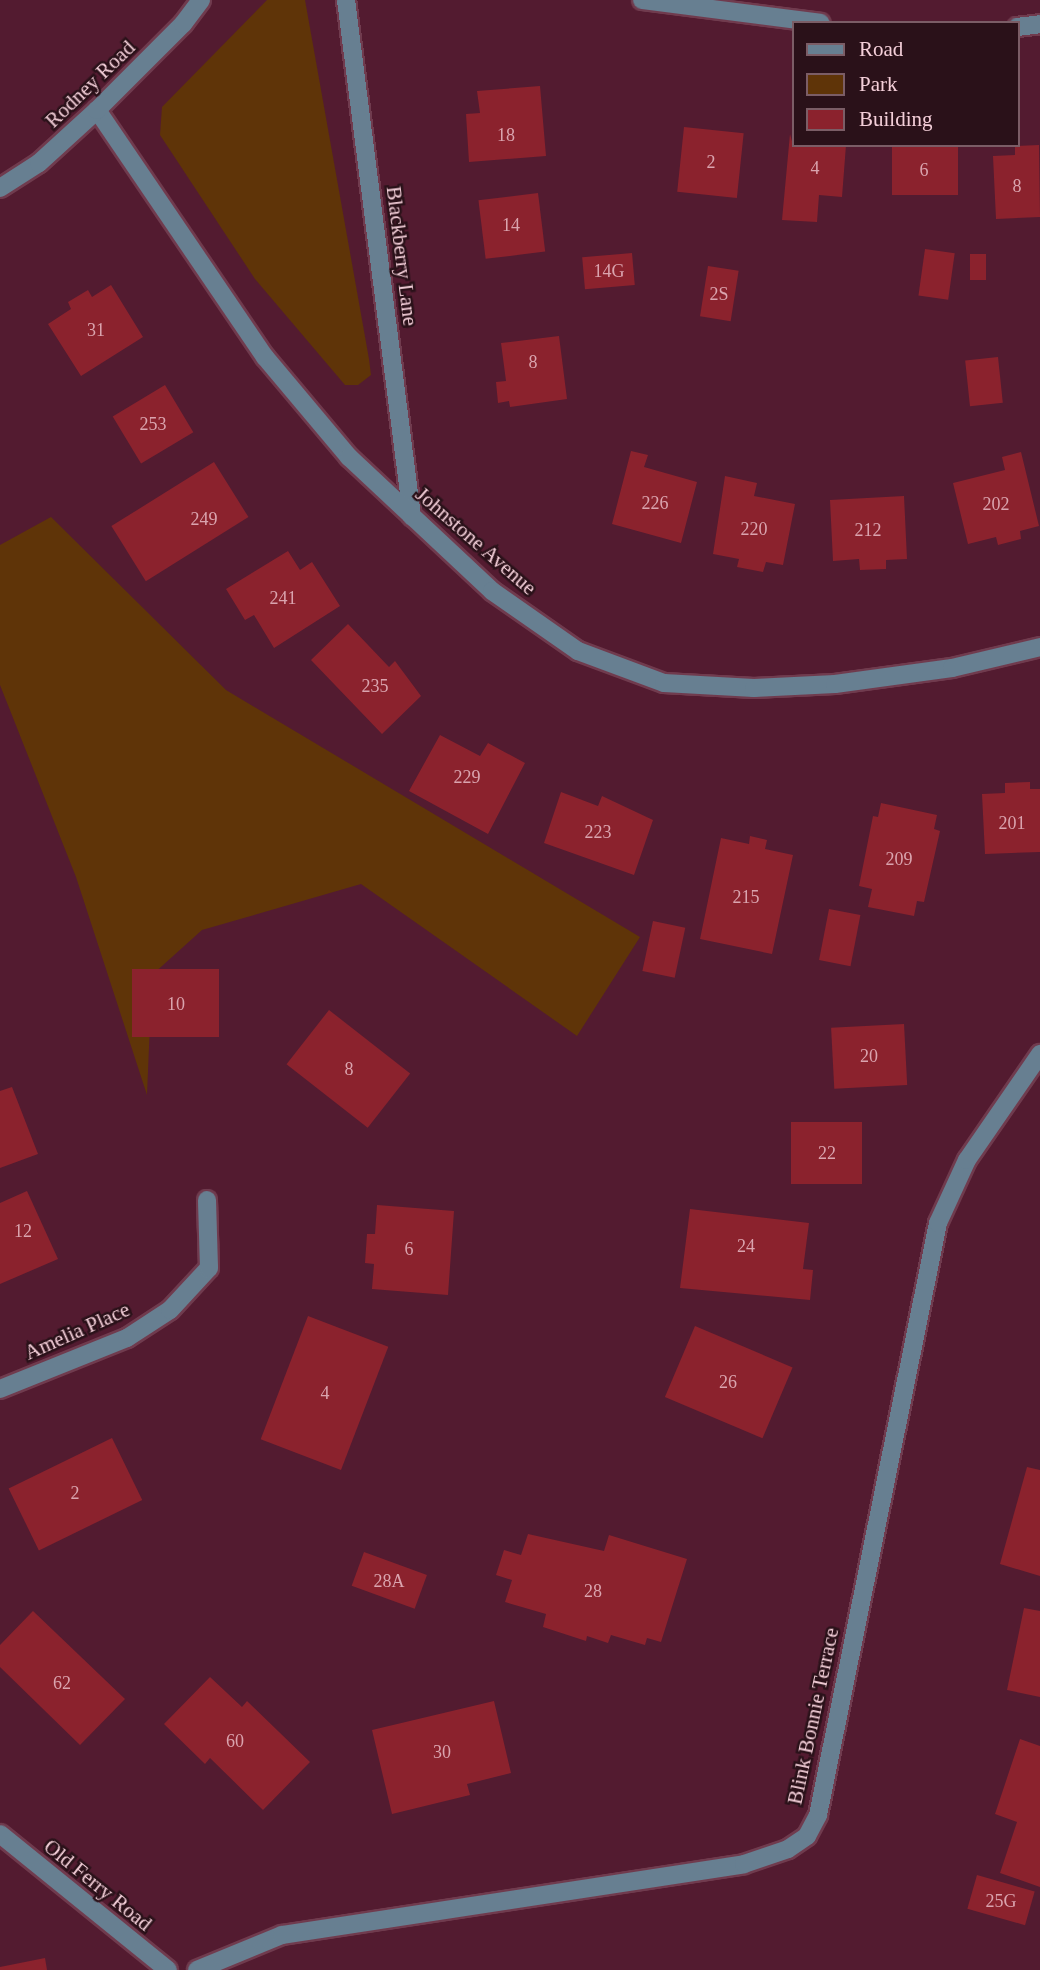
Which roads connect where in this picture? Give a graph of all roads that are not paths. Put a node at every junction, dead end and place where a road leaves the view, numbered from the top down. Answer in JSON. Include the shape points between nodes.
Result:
{"nodes":[{"id":1,"x":201,"y":0,"type":"edge"},
{"id":2,"x":346,"y":0,"type":"edge"},
{"id":3,"x":642,"y":0,"type":"edge"},
{"id":4,"x":805,"y":21,"type":"edge"},
{"id":5,"x":1040,"y":24,"type":"edge"},
{"id":6,"x":1019,"y":27,"type":"edge"},
{"id":7,"x":97,"y":110,"type":"junction"},
{"id":8,"x":0,"y":187,"type":"edge"},
{"id":9,"x":412,"y":517,"type":"junction"},
{"id":10,"x":1040,"y":647,"type":"edge"},
{"id":11,"x":1040,"y":1054,"type":"edge"},
{"id":12,"x":207,"y":1200,"type":"dead end"},
{"id":13,"x":0,"y":1389,"type":"edge"},
{"id":14,"x":0,"y":1835,"type":"edge"},
{"id":15,"x":168,"y":1970,"type":"edge"},
{"id":16,"x":197,"y":1970,"type":"edge"}],
"edges":[{"from":1,"to":7,"type":"street","name":"Rodney Road"},
{"from":2,"to":9,"type":"street","name":"Blackberry Lane"},
{"from":3,"to":4,"type":"street"},
{"from":5,"to":6,"type":"street"},
{"from":7,"to":8,"type":"street","name":"Rodney Road","via":[[39,163]]},
{"from":7,"to":9,"type":"street","name":"Johnstone Avenue","via":[[265,357],[349,457]]},
{"from":9,"to":10,"type":"street","name":"Johnstone Avenue","via":[[492,591],[578,651],[664,682],[754,688],[835,684],[952,668]]},
{"from":11,"to":16,"type":"street","name":"Blink Bonnie Terrace","via":[[967,1160],[938,1223],[818,1815],[807,1836],[788,1849],[744,1864],[282,1935]]},
{"from":12,"to":13,"type":"street","name":"Amelia Place","via":[[209,1268],[170,1310],[127,1338]]},
{"from":14,"to":15,"type":"street","name":"Old Ferry Road"}]}
